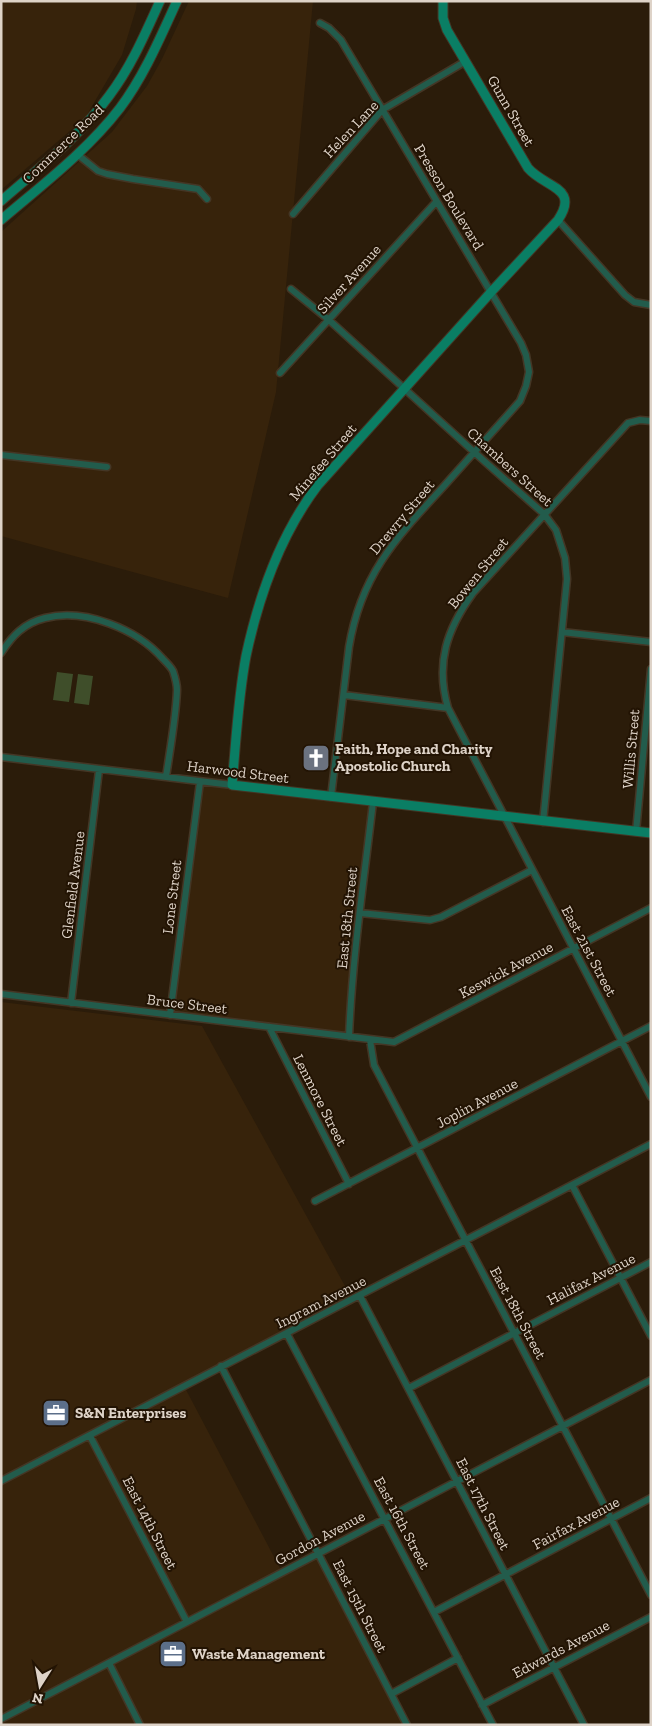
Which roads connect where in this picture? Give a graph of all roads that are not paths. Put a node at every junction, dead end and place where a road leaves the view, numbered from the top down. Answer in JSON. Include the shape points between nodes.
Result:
{"nodes":[{"id":1,"x":160,"y":1,"type":"edge"},
{"id":2,"x":177,"y":1,"type":"edge"},
{"id":3,"x":443,"y":1,"type":"edge"},
{"id":4,"x":320,"y":23,"type":"dead end"},
{"id":5,"x":466,"y":61,"type":"junction"},
{"id":6,"x":382,"y":110,"type":"junction"},
{"id":7,"x":77,"y":154,"type":"junction"},
{"id":8,"x":207,"y":199,"type":"dead end"},
{"id":9,"x":1,"y":200,"type":"edge"},
{"id":10,"x":436,"y":202,"type":"junction"},
{"id":11,"x":293,"y":214,"type":"dead end"},
{"id":12,"x":1,"y":220,"type":"edge"},
{"id":13,"x":558,"y":220,"type":"junction"},
{"id":14,"x":291,"y":289,"type":"dead end"},
{"id":15,"x":492,"y":291,"type":"junction"},
{"id":16,"x":651,"y":306,"type":"edge"},
{"id":17,"x":329,"y":320,"type":"junction"},
{"id":18,"x":280,"y":373,"type":"dead end"},
{"id":19,"x":405,"y":388,"type":"junction"},
{"id":20,"x":523,"y":395,"type":"joint"},
{"id":21,"x":651,"y":421,"type":"edge"},
{"id":22,"x":474,"y":452,"type":"junction"},
{"id":23,"x":1,"y":455,"type":"edge"},
{"id":24,"x":107,"y":467,"type":"dead end"},
{"id":25,"x":544,"y":514,"type":"junction"},
{"id":26,"x":562,"y":632,"type":"junction"},
{"id":27,"x":651,"y":642,"type":"edge"},
{"id":28,"x":1,"y":653,"type":"edge"},
{"id":29,"x":651,"y":669,"type":"edge"},
{"id":30,"x":344,"y":695,"type":"junction"},
{"id":31,"x":448,"y":708,"type":"junction"},
{"id":32,"x":1,"y":757,"type":"edge"},
{"id":33,"x":100,"y":770,"type":"junction"},
{"id":34,"x":166,"y":778,"type":"junction"},
{"id":35,"x":200,"y":782,"type":"junction"},
{"id":36,"x":232,"y":785,"type":"junction"},
{"id":37,"x":331,"y":797,"type":"junction"},
{"id":38,"x":373,"y":802,"type":"junction"},
{"id":39,"x":504,"y":817,"type":"junction"},
{"id":40,"x":543,"y":822,"type":"junction"},
{"id":41,"x":636,"y":832,"type":"junction"},
{"id":42,"x":651,"y":833,"type":"edge"},
{"id":43,"x":532,"y":870,"type":"junction"},
{"id":44,"x":651,"y":908,"type":"edge"},
{"id":45,"x":360,"y":914,"type":"junction"},
{"id":46,"x":573,"y":949,"type":"junction"},
{"id":47,"x":1,"y":994,"type":"edge"},
{"id":48,"x":71,"y":1003,"type":"junction"},
{"id":49,"x":170,"y":1015,"type":"junction"},
{"id":50,"x":651,"y":1026,"type":"edge"},
{"id":51,"x":269,"y":1027,"type":"junction"},
{"id":52,"x":350,"y":1037,"type":"junction"},
{"id":53,"x":370,"y":1040,"type":"junction"},
{"id":54,"x":621,"y":1041,"type":"junction"},
{"id":55,"x":651,"y":1097,"type":"edge"},
{"id":56,"x":651,"y":1144,"type":"edge"},
{"id":57,"x":418,"y":1148,"type":"junction"},
{"id":58,"x":349,"y":1184,"type":"junction"},
{"id":59,"x":572,"y":1185,"type":"junction"},
{"id":60,"x":315,"y":1201,"type":"dead end"},
{"id":61,"x":466,"y":1240,"type":"junction"},
{"id":62,"x":651,"y":1262,"type":"edge"},
{"id":63,"x":620,"y":1278,"type":"junction"},
{"id":64,"x":360,"y":1296,"type":"junction"},
{"id":65,"x":514,"y":1333,"type":"junction"},
{"id":66,"x":287,"y":1334,"type":"junction"},
{"id":67,"x":651,"y":1336,"type":"edge"},
{"id":68,"x":221,"y":1366,"type":"junction"},
{"id":69,"x":651,"y":1380,"type":"edge"},
{"id":70,"x":409,"y":1388,"type":"junction"},
{"id":71,"x":563,"y":1426,"type":"junction"},
{"id":72,"x":90,"y":1436,"type":"junction"},
{"id":73,"x":1,"y":1481,"type":"edge"},
{"id":74,"x":457,"y":1481,"type":"junction"},
{"id":75,"x":651,"y":1498,"type":"edge"},
{"id":76,"x":386,"y":1518,"type":"junction"},
{"id":77,"x":611,"y":1519,"type":"junction"},
{"id":78,"x":319,"y":1554,"type":"junction"},
{"id":79,"x":506,"y":1575,"type":"junction"},
{"id":80,"x":651,"y":1595,"type":"edge"},
{"id":81,"x":434,"y":1612,"type":"junction"},
{"id":82,"x":651,"y":1616,"type":"edge"},
{"id":83,"x":187,"y":1622,"type":"junction"},
{"id":84,"x":458,"y":1658,"type":"junction"},
{"id":85,"x":109,"y":1663,"type":"junction"},
{"id":86,"x":554,"y":1667,"type":"junction"},
{"id":87,"x":391,"y":1694,"type":"junction"},
{"id":88,"x":482,"y":1705,"type":"junction"},
{"id":89,"x":1,"y":1719,"type":"edge"},
{"id":90,"x":140,"y":1725,"type":"edge"},
{"id":91,"x":408,"y":1725,"type":"edge"},
{"id":92,"x":493,"y":1725,"type":"edge"},
{"id":93,"x":584,"y":1725,"type":"edge"}],
"edges":[{"from":1,"to":9,"type":"street","name":"Commerce Road","via":[[130,64],[100,109],[70,140]]},
{"from":2,"to":7,"type":"street","name":"Commerce Road","via":[[150,60],[132,90]]},
{"from":3,"to":5,"type":"street","name":"Gunn Street","via":[[444,23]]},
{"from":4,"to":6,"type":"street","name":"Presson Boulevard","via":[[341,40]]},
{"from":5,"to":6,"type":"street","name":"Helen Lane"},
{"from":5,"to":13,"type":"street","name":"Gunn Street","via":[[528,168],[564,194],[566,204]]},
{"from":6,"to":10,"type":"street","name":"Presson Boulevard"},
{"from":6,"to":11,"type":"street","name":"Helen Lane"},
{"from":7,"to":8,"type":"street","via":[[107,174],[198,189]]},
{"from":7,"to":12,"type":"street","name":"Commerce Road"},
{"from":10,"to":15,"type":"street","name":"Presson Boulevard"},
{"from":10,"to":17,"type":"street","name":"Silver Avenue"},
{"from":13,"to":15,"type":"street","name":"Minefee Street"},
{"from":13,"to":16,"type":"street","via":[[625,295],[634,302]]},
{"from":14,"to":17,"type":"street","name":"Chambers Street"},
{"from":15,"to":19,"type":"street","name":"Minefee Street"},
{"from":15,"to":20,"type":"street","name":"Presson Boulevard","via":[[526,354],[528,372]]},
{"from":17,"to":18,"type":"street","name":"Silver Avenue"},
{"from":17,"to":19,"type":"street","name":"Chambers Street"},
{"from":19,"to":22,"type":"street","name":"Chambers Street"},
{"from":19,"to":36,"type":"street","name":"Minefee Street","via":[[310,495],[291,525],[273,564],[246,657]]},
{"from":20,"to":22,"type":"street","name":"Drewry Street"},
{"from":21,"to":25,"type":"street","name":"Bowen Street","via":[[633,420],[628,423]]},
{"from":22,"to":25,"type":"street","name":"Chambers Street"},
{"from":22,"to":30,"type":"street","name":"Drewry Street","via":[[396,539],[374,571],[354,623]]},
{"from":23,"to":24,"type":"street"},
{"from":25,"to":26,"type":"street","name":"Chambers Street","via":[[556,530],[566,563]]},
{"from":25,"to":31,"type":"street","name":"Bowen Street","via":[[473,593],[455,622],[447,639],[444,657]]},
{"from":26,"to":27,"type":"street"},
{"from":26,"to":40,"type":"street","name":"Chambers Street"},
{"from":28,"to":34,"type":"street","via":[[12,636],[27,626],[44,618],[63,616],[100,621],[122,629],[159,654],[172,670],[177,688]]},
{"from":29,"to":41,"type":"street","name":"Willis Street"},
{"from":30,"to":31,"type":"street"},
{"from":30,"to":37,"type":"street","name":"Drewry Street"},
{"from":31,"to":39,"type":"street","name":"Bowen Street"},
{"from":32,"to":33,"type":"street","name":"Harwood Street"},
{"from":33,"to":34,"type":"street","name":"Harwood Street"},
{"from":33,"to":48,"type":"street","name":"Glenfield Avenue"},
{"from":34,"to":35,"type":"street","name":"Harwood Street"},
{"from":35,"to":36,"type":"street","name":"Harwood Street"},
{"from":35,"to":49,"type":"street","name":"Lone Street"},
{"from":36,"to":37,"type":"street","name":"Harwood Street"},
{"from":37,"to":38,"type":"street","name":"Harwood Street"},
{"from":38,"to":39,"type":"street","name":"Harwood Street"},
{"from":38,"to":45,"type":"street","name":"East 18th Street"},
{"from":39,"to":40,"type":"street","name":"Harwood Street"},
{"from":39,"to":43,"type":"street","name":"East 21st Street"},
{"from":40,"to":41,"type":"street","name":"Harwood Street"},
{"from":41,"to":42,"type":"street","name":"Harwood Street"},
{"from":43,"to":45,"type":"street","via":[[430,920]]},
{"from":43,"to":46,"type":"street","name":"East 21st Street"},
{"from":44,"to":46,"type":"street","name":"Keswick Avenue"},
{"from":45,"to":52,"type":"street","name":"East 18th Street"},
{"from":46,"to":53,"type":"street","name":"Keswick Avenue","via":[[397,1041]]},
{"from":46,"to":54,"type":"street","name":"East 21st Street"},
{"from":47,"to":48,"type":"street","name":"Bruce Street"},
{"from":48,"to":49,"type":"street","name":"Bruce Street"},
{"from":49,"to":51,"type":"street","name":"Bruce Street"},
{"from":50,"to":54,"type":"street","name":"Joplin Avenue"},
{"from":51,"to":52,"type":"street","name":"Bruce Street"},
{"from":51,"to":58,"type":"street","name":"Lenmore Street"},
{"from":52,"to":53,"type":"street","name":"Bruce Street"},
{"from":53,"to":57,"type":"street","name":"East 18th Street","via":[[374,1065]]},
{"from":54,"to":55,"type":"street","name":"East 21st Street"},
{"from":54,"to":57,"type":"street","name":"Joplin Avenue"},
{"from":56,"to":59,"type":"street","name":"Ingram Avenue"},
{"from":57,"to":58,"type":"street","name":"Joplin Avenue"},
{"from":57,"to":61,"type":"street","name":"East 18th Street"},
{"from":58,"to":60,"type":"street","name":"Joplin Avenue"},
{"from":59,"to":61,"type":"street","name":"Ingram Avenue"},
{"from":59,"to":63,"type":"street"},
{"from":61,"to":64,"type":"street","name":"Ingram Avenue"},
{"from":61,"to":65,"type":"street","name":"East 18th Street"},
{"from":62,"to":63,"type":"street","name":"Halifax Avenue"},
{"from":63,"to":65,"type":"street","name":"Halifax Avenue"},
{"from":63,"to":67,"type":"street"},
{"from":64,"to":66,"type":"street","name":"Ingram Avenue"},
{"from":64,"to":70,"type":"street","name":"East 17th Street"},
{"from":65,"to":70,"type":"street","name":"Halifax Avenue"},
{"from":65,"to":71,"type":"street","name":"East 18th Street"},
{"from":66,"to":68,"type":"street","name":"Ingram Avenue"},
{"from":66,"to":76,"type":"street","name":"East 16th Street"},
{"from":68,"to":72,"type":"street","name":"Ingram Avenue"},
{"from":68,"to":78,"type":"street","name":"East 15th Street"},
{"from":69,"to":71,"type":"street","name":"Gordon Avenue"},
{"from":70,"to":74,"type":"street","name":"East 17th Street"},
{"from":71,"to":74,"type":"street","name":"Gordon Avenue"},
{"from":71,"to":77,"type":"street","name":"East 18th Street"},
{"from":72,"to":73,"type":"street","name":"Ingram Avenue"},
{"from":72,"to":83,"type":"street","name":"East 14th Street"},
{"from":74,"to":76,"type":"street","name":"Gordon Avenue"},
{"from":74,"to":79,"type":"street","name":"East 17th Street"},
{"from":75,"to":77,"type":"street","name":"Fairfax Avenue"},
{"from":76,"to":78,"type":"street","name":"Gordon Avenue"},
{"from":76,"to":81,"type":"street","name":"East 16th Street"},
{"from":77,"to":79,"type":"street","name":"Fairfax Avenue"},
{"from":77,"to":80,"type":"street","name":"East 18th Street"},
{"from":78,"to":83,"type":"street","name":"Gordon Avenue"},
{"from":78,"to":87,"type":"street","name":"East 15th Street"},
{"from":79,"to":81,"type":"street","name":"Fairfax Avenue"},
{"from":79,"to":86,"type":"street","name":"East 17th Street"},
{"from":81,"to":84,"type":"street","name":"East 16th Street"},
{"from":82,"to":86,"type":"street","name":"Edwards Avenue"},
{"from":83,"to":85,"type":"street","name":"Gordon Avenue"},
{"from":84,"to":87,"type":"street"},
{"from":84,"to":88,"type":"street","name":"East 16th Street"},
{"from":85,"to":89,"type":"street","name":"Gordon Avenue"},
{"from":85,"to":90,"type":"street"},
{"from":86,"to":88,"type":"street","name":"Edwards Avenue"},
{"from":86,"to":93,"type":"street","name":"East 17th Street"},
{"from":87,"to":91,"type":"street","name":"East 15th Street"},
{"from":88,"to":92,"type":"street","name":"East 16th Street"}]}
